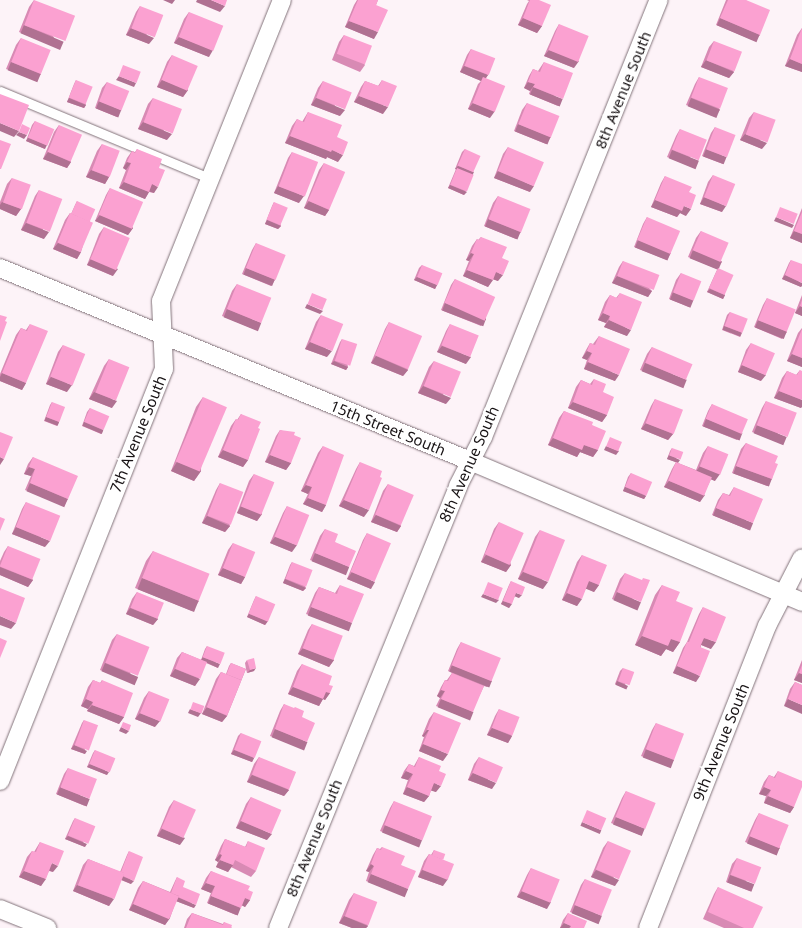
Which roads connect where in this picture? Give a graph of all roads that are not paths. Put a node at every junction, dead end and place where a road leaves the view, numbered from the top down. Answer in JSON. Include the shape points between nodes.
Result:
{"nodes":[{"id":1,"x":282,"y":0,"type":"edge"},
{"id":2,"x":659,"y":0,"type":"edge"},
{"id":3,"x":0,"y":90,"type":"edge"},
{"id":4,"x":211,"y":179,"type":"junction"},
{"id":5,"x":0,"y":268,"type":"edge"},
{"id":6,"x":164,"y":336,"type":"junction"},
{"id":7,"x":470,"y":461,"type":"junction"},
{"id":8,"x":802,"y":558,"type":"edge"},
{"id":9,"x":785,"y":594,"type":"junction"},
{"id":10,"x":802,"y":602,"type":"edge"},
{"id":11,"x":0,"y":781,"type":"edge"},
{"id":12,"x":0,"y":909,"type":"edge"},
{"id":13,"x":47,"y":928,"type":"edge"},
{"id":14,"x":278,"y":928,"type":"edge"},
{"id":15,"x":648,"y":928,"type":"edge"}],
"edges":[{"from":1,"to":4,"type":"street","name":"7th Avenue South"},
{"from":2,"to":7,"type":"street","name":"8th Avenue South","via":[[487,428]]},
{"from":3,"to":4,"type":"lane"},
{"from":4,"to":6,"type":"street","name":"7th Avenue South","via":[[161,301]]},
{"from":5,"to":6,"type":"street","name":"15th Street South"},
{"from":6,"to":7,"type":"street","name":"15th Street South"},
{"from":6,"to":11,"type":"street","name":"7th Avenue South","via":[[164,368]]},
{"from":7,"to":9,"type":"street","name":"15th Street South"},
{"from":7,"to":14,"type":"street","name":"8th Avenue South"},
{"from":8,"to":9,"type":"street","name":"9th Avenue South"},
{"from":9,"to":10,"type":"street","name":"15th Street South"},
{"from":9,"to":15,"type":"street","name":"9th Avenue South","via":[[767,626]]},
{"from":12,"to":13,"type":"street"}]}
